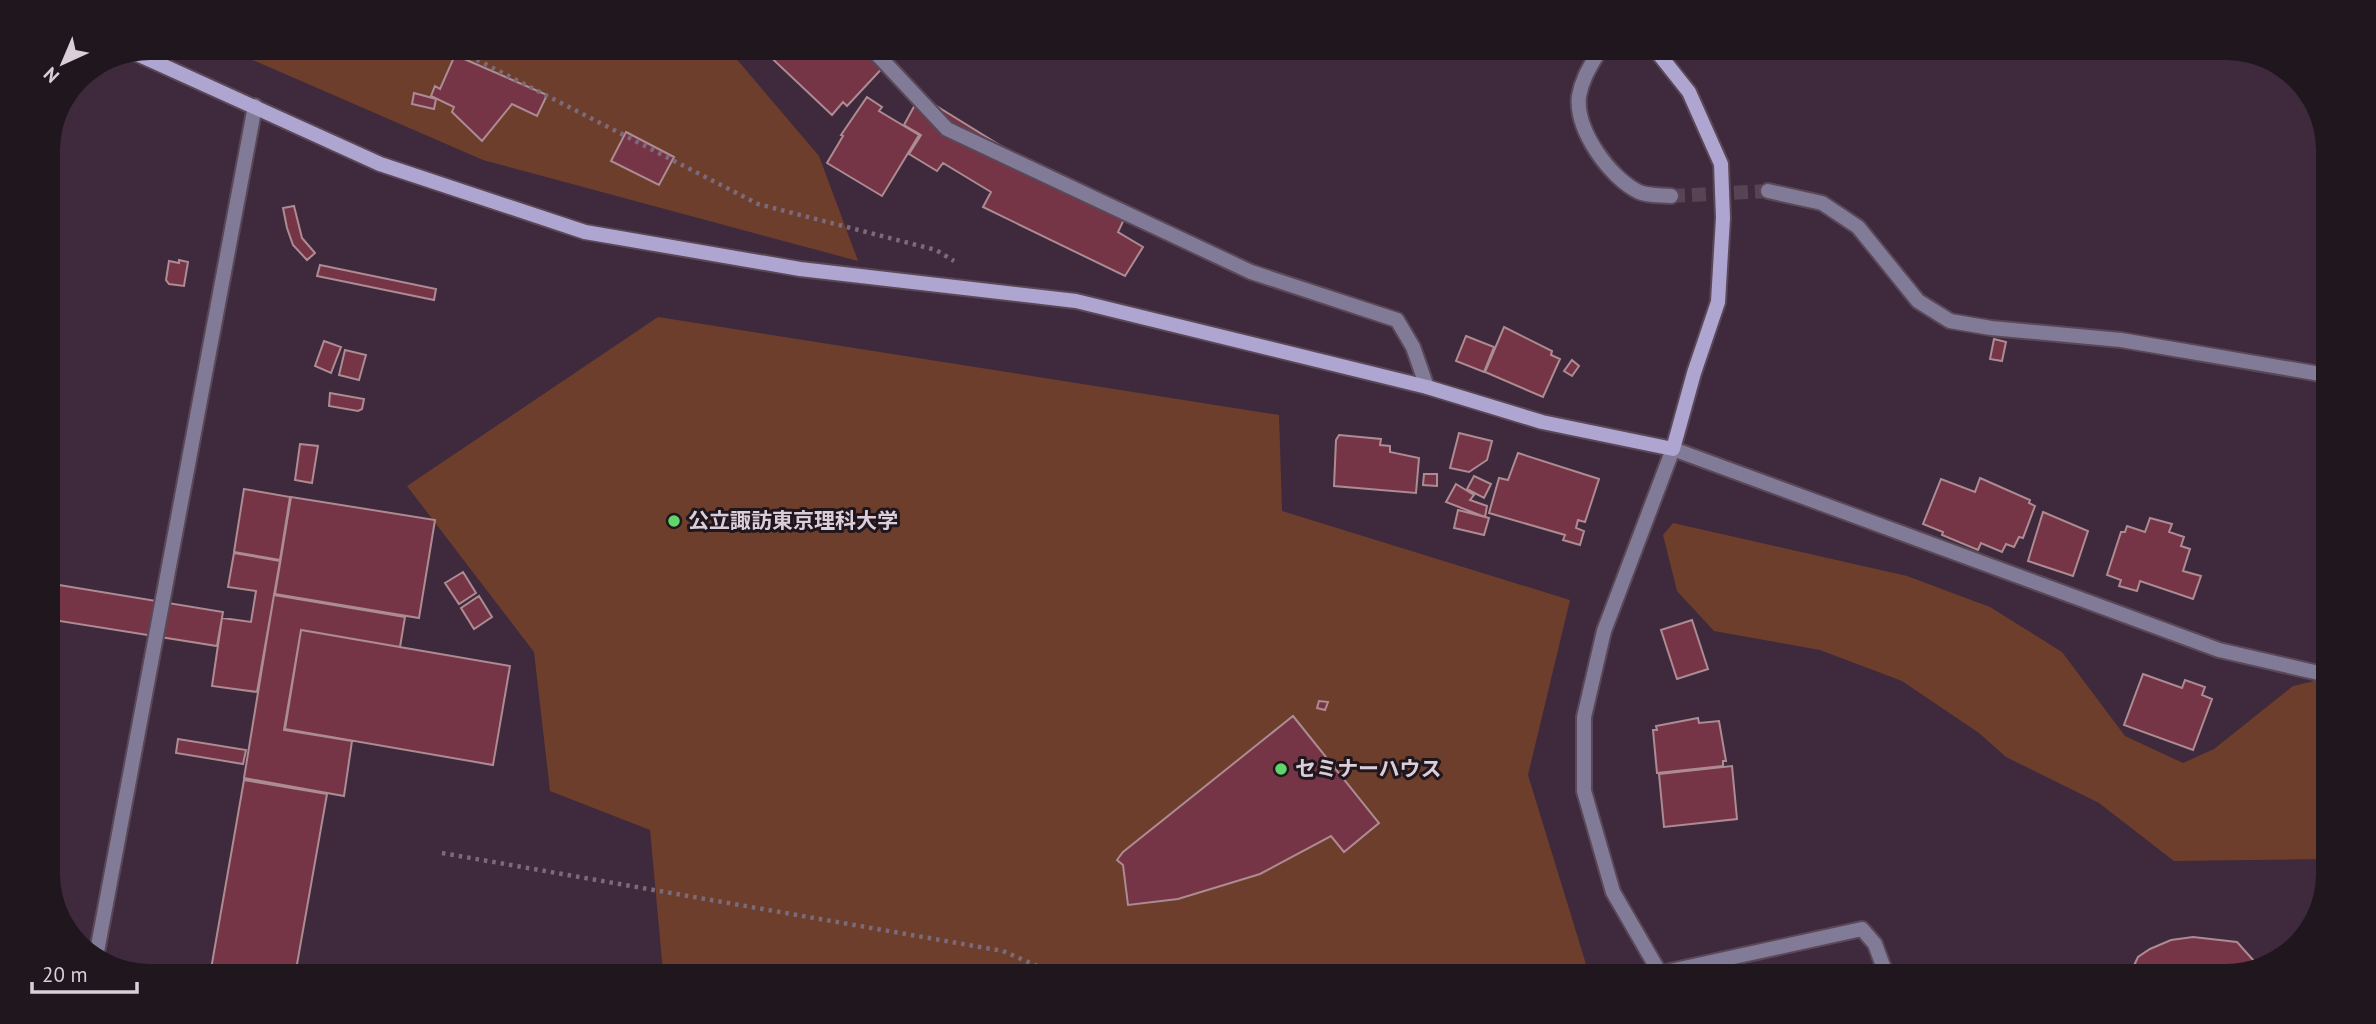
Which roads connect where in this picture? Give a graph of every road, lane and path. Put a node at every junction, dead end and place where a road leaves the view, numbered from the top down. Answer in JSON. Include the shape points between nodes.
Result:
{"nodes":[{"id":1,"x":151,"y":60,"type":"edge"},
{"id":2,"x":477,"y":60,"type":"edge"},
{"id":3,"x":882,"y":60,"type":"edge"},
{"id":4,"x":1593,"y":60,"type":"edge"},
{"id":5,"x":1664,"y":60,"type":"edge"},
{"id":6,"x":254,"y":106,"type":"junction"},
{"id":7,"x":1768,"y":191,"type":"tunnel mouth"},
{"id":8,"x":1671,"y":196,"type":"tunnel mouth"},
{"id":9,"x":958,"y":264,"type":"dead end"},
{"id":10,"x":2316,"y":373,"type":"edge"},
{"id":11,"x":1427,"y":387,"type":"junction"},
{"id":12,"x":1673,"y":449,"type":"junction"},
{"id":13,"x":2316,"y":672,"type":"edge"},
{"id":14,"x":442,"y":853,"type":"dead end"},
{"id":15,"x":98,"y":948,"type":"edge"},
{"id":16,"x":1033,"y":964,"type":"edge"},
{"id":17,"x":1655,"y":964,"type":"edge"},
{"id":18,"x":1706,"y":964,"type":"edge"},
{"id":19,"x":1882,"y":964,"type":"edge"}],
"edges":[{"from":1,"to":6,"type":"street"},
{"from":2,"to":9,"type":"path","via":[[758,204],[936,250]]},
{"from":3,"to":11,"type":"street","via":[[947,129],[1251,272],[1397,320],[1413,347]]},
{"from":4,"to":8,"type":"street","via":[[1578,99],[1590,146],[1620,179],[1641,193]]},
{"from":5,"to":12,"type":"street","via":[[1689,92],[1721,164],[1723,247],[1718,302]]},
{"from":6,"to":11,"type":"street","via":[[380,164],[585,232],[800,269],[1076,300]]},
{"from":6,"to":15,"type":"street"},
{"from":7,"to":10,"type":"street","via":[[1822,203],[1858,227],[1918,301],[1950,321],[2122,340]]},
{"from":11,"to":12,"type":"street","via":[[1542,422]]},
{"from":12,"to":13,"type":"street","via":[[2220,650]]},
{"from":12,"to":17,"type":"street","via":[[1604,631],[1584,717],[1584,790],[1613,892]]},
{"from":14,"to":16,"type":"path","via":[[1003,951]]},
{"from":18,"to":19,"type":"street","via":[[1862,929],[1875,944]]}]}
